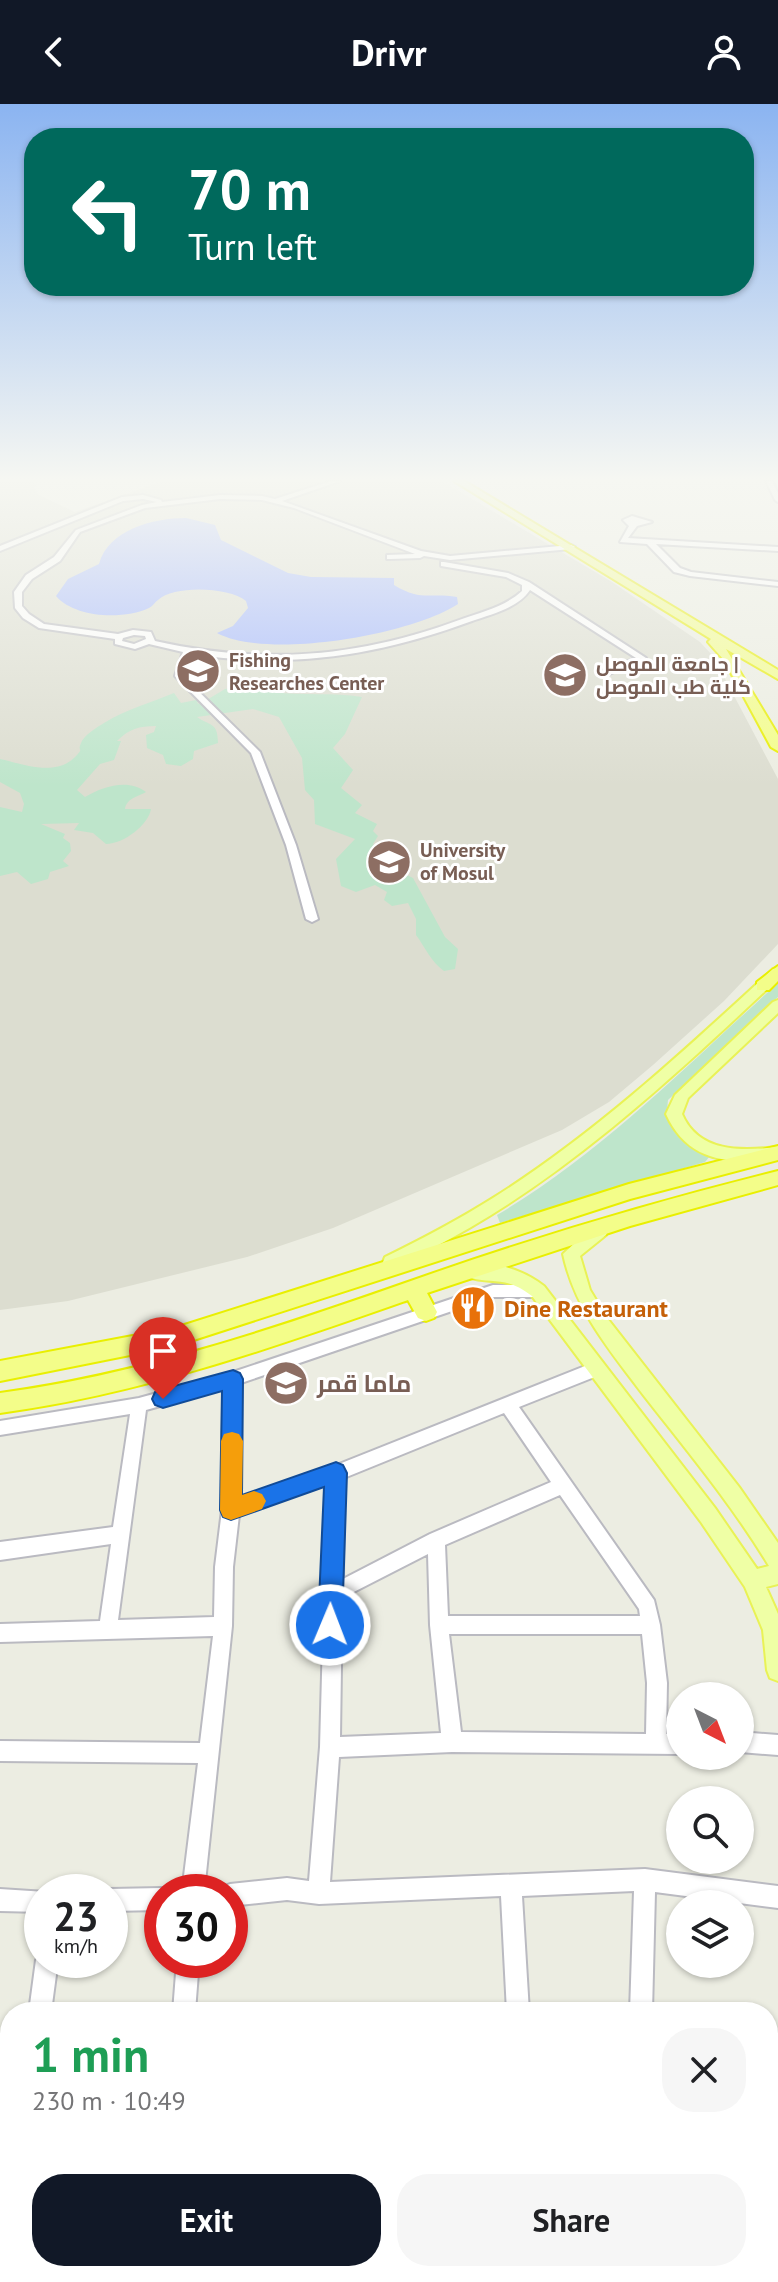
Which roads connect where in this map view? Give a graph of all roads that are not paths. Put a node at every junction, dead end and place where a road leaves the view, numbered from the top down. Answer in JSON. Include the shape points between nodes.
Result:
{"nodes":[{"id":1,"x":24,"y":583,"type":"edge"},
{"id":2,"x":523,"y":583,"type":"edge"},
{"id":3,"x":627,"y":583,"type":"edge"},
{"id":4,"x":648,"y":583,"type":"edge"},
{"id":5,"x":526,"y":584,"type":"junction"},
{"id":6,"x":514,"y":601,"type":"junction"},
{"id":7,"x":554,"y":602,"type":"junction"},
{"id":8,"x":703,"y":631,"type":"junction"},
{"id":9,"x":119,"y":637,"type":"junction"},
{"id":10,"x":150,"y":642,"type":"junction"},
{"id":11,"x":187,"y":651,"type":"junction"},
{"id":12,"x":778,"y":661,"type":"edge"},
{"id":13,"x":602,"y":674,"type":"dead end"},
{"id":14,"x":778,"y":675,"type":"edge"},
{"id":15,"x":778,"y":747,"type":"edge"},
{"id":16,"x":312,"y":919,"type":"dead end"},
{"id":17,"x":778,"y":972,"type":"edge"},
{"id":18,"x":763,"y":986,"type":"joint"},
{"id":19,"x":778,"y":1005,"type":"edge"},
{"id":20,"x":778,"y":1153,"type":"edge"},
{"id":21,"x":778,"y":1178,"type":"edge"},
{"id":22,"x":600,"y":1230,"type":"junction"},
{"id":23,"x":467,"y":1272,"type":"junction"},
{"id":24,"x":343,"y":1283,"type":"junction"},
{"id":25,"x":413,"y":1289,"type":"junction"},
{"id":26,"x":538,"y":1291,"type":"junction"},
{"id":27,"x":426,"y":1312,"type":"junction"},
{"id":28,"x":175,"y":1337,"type":"junction"},
{"id":29,"x":183,"y":1365,"type":"junction"},
{"id":30,"x":596,"y":1369,"type":"junction"},
{"id":31,"x":0,"y":1371,"type":"edge"},
{"id":32,"x":233,"y":1379,"type":"junction"},
{"id":33,"x":0,"y":1403,"type":"edge"},
{"id":34,"x":507,"y":1404,"type":"junction"},
{"id":35,"x":139,"y":1405,"type":"junction"},
{"id":36,"x":0,"y":1428,"type":"edge"},
{"id":37,"x":336,"y":1473,"type":"junction"},
{"id":38,"x":563,"y":1485,"type":"junction"},
{"id":39,"x":231,"y":1510,"type":"junction"},
{"id":40,"x":121,"y":1534,"type":"junction"},
{"id":41,"x":436,"y":1540,"type":"junction"},
{"id":42,"x":0,"y":1551,"type":"edge"},
{"id":43,"x":778,"y":1562,"type":"edge"},
{"id":44,"x":778,"y":1574,"type":"edge"},
{"id":45,"x":752,"y":1580,"type":"junction"},
{"id":46,"x":330,"y":1595,"type":"junction"},
{"id":47,"x":439,"y":1625,"type":"junction"},
{"id":48,"x":651,"y":1625,"type":"junction"},
{"id":49,"x":223,"y":1626,"type":"junction"},
{"id":50,"x":108,"y":1628,"type":"junction"},
{"id":51,"x":0,"y":1633,"type":"edge"},
{"id":52,"x":778,"y":1670,"type":"edge"},
{"id":53,"x":452,"y":1742,"type":"junction"},
{"id":54,"x":754,"y":1743,"type":"edge"},
{"id":55,"x":656,"y":1745,"type":"junction"},
{"id":56,"x":666,"y":1745,"type":"edge"},
{"id":57,"x":778,"y":1745,"type":"edge"},
{"id":58,"x":330,"y":1747,"type":"junction"},
{"id":59,"x":0,"y":1751,"type":"edge"},
{"id":60,"x":206,"y":1753,"type":"junction"},
{"id":61,"x":195,"y":1874,"type":"edge"},
{"id":62,"x":645,"y":1880,"type":"junction"},
{"id":63,"x":511,"y":1886,"type":"junction"},
{"id":64,"x":248,"y":1893,"type":"edge"},
{"id":65,"x":319,"y":1893,"type":"junction"},
{"id":66,"x":778,"y":1897,"type":"edge"},
{"id":67,"x":0,"y":1900,"type":"edge"},
{"id":68,"x":24,"y":1901,"type":"edge"},
{"id":69,"x":45,"y":1978,"type":"edge"},
{"id":70,"x":187,"y":1978,"type":"edge"},
{"id":71,"x":41,"y":2002,"type":"edge"},
{"id":72,"x":185,"y":2002,"type":"edge"},
{"id":73,"x":517,"y":2002,"type":"edge"},
{"id":74,"x":641,"y":2002,"type":"edge"}],
"edges":[{"from":1,"to":9,"type":"street","via":[[13,598],[42,626]]},
{"from":2,"to":5,"type":"street"},
{"from":3,"to":8,"type":"highway"},
{"from":4,"to":12,"type":"highway"},
{"from":5,"to":6,"type":"street","via":[[526,591]]},
{"from":5,"to":7,"type":"street"},
{"from":6,"to":7,"type":"street"},
{"from":6,"to":11,"type":"street","via":[[428,637],[383,648],[290,659]]},
{"from":7,"to":13,"type":"street","via":[[642,658]]},
{"from":8,"to":14,"type":"highway"},
{"from":8,"to":15,"type":"highway","via":[[729,659]]},
{"from":9,"to":10,"type":"street","via":[[124,646]]},
{"from":9,"to":10,"type":"street","via":[[144,633]]},
{"from":10,"to":11,"type":"street"},
{"from":11,"to":16,"type":"street","via":[[179,676],[183,684],[255,752],[291,845]]},
{"from":17,"to":18,"type":"highway"},
{"from":18,"to":24,"type":"main road","via":[[592,1138],[532,1184],[458,1228]]},
{"from":19,"to":20,"type":"main road","via":[[682,1095],[674,1114],[684,1134],[718,1153]]},
{"from":20,"to":24,"type":"highway","via":[[629,1192]]},
{"from":21,"to":22,"type":"highway"},
{"from":22,"to":23,"type":"highway"},
{"from":22,"to":43,"type":"main road","via":[[571,1254],[574,1275],[602,1327]]},
{"from":23,"to":25,"type":"highway"},
{"from":23,"to":26,"type":"main road","via":[[501,1271]]},
{"from":24,"to":28,"type":"highway"},
{"from":25,"to":27,"type":"highway"},
{"from":25,"to":29,"type":"highway"},
{"from":26,"to":27,"type":"street","via":[[493,1291]]},
{"from":26,"to":30,"type":"main road"},
{"from":27,"to":32,"type":"street"},
{"from":28,"to":29,"type":"highway"},
{"from":28,"to":31,"type":"highway"},
{"from":29,"to":33,"type":"highway","via":[[47,1398]]},
{"from":30,"to":34,"type":"street"},
{"from":30,"to":45,"type":"main road"},
{"from":32,"to":35,"type":"street"},
{"from":32,"to":39,"type":"street"},
{"from":34,"to":37,"type":"street"},
{"from":34,"to":38,"type":"street"},
{"from":35,"to":36,"type":"street"},
{"from":35,"to":40,"type":"street"},
{"from":37,"to":39,"type":"street"},
{"from":37,"to":46,"type":"street"},
{"from":38,"to":41,"type":"street"},
{"from":38,"to":48,"type":"street","via":[[648,1606]]},
{"from":39,"to":49,"type":"street"},
{"from":40,"to":42,"type":"street"},
{"from":40,"to":50,"type":"street"},
{"from":41,"to":46,"type":"street"},
{"from":41,"to":47,"type":"street"},
{"from":44,"to":45,"type":"main road"},
{"from":45,"to":52,"type":"main road","via":[[774,1629]]},
{"from":46,"to":58,"type":"street"},
{"from":47,"to":48,"type":"street"},
{"from":47,"to":53,"type":"street"},
{"from":48,"to":55,"type":"street"},
{"from":49,"to":50,"type":"street"},
{"from":49,"to":60,"type":"street"},
{"from":50,"to":51,"type":"street"},
{"from":53,"to":55,"type":"street"},
{"from":53,"to":58,"type":"street"},
{"from":54,"to":57,"type":"street"},
{"from":55,"to":56,"type":"street"},
{"from":58,"to":65,"type":"street"},
{"from":59,"to":60,"type":"street"},
{"from":60,"to":61,"type":"street"},
{"from":62,"to":63,"type":"street"},
{"from":62,"to":66,"type":"street"},
{"from":62,"to":74,"type":"street"},
{"from":63,"to":65,"type":"street"},
{"from":63,"to":73,"type":"street"},
{"from":64,"to":65,"type":"street","via":[[287,1889]]},
{"from":67,"to":68,"type":"street"},
{"from":69,"to":71,"type":"street"},
{"from":70,"to":72,"type":"street"}]}
